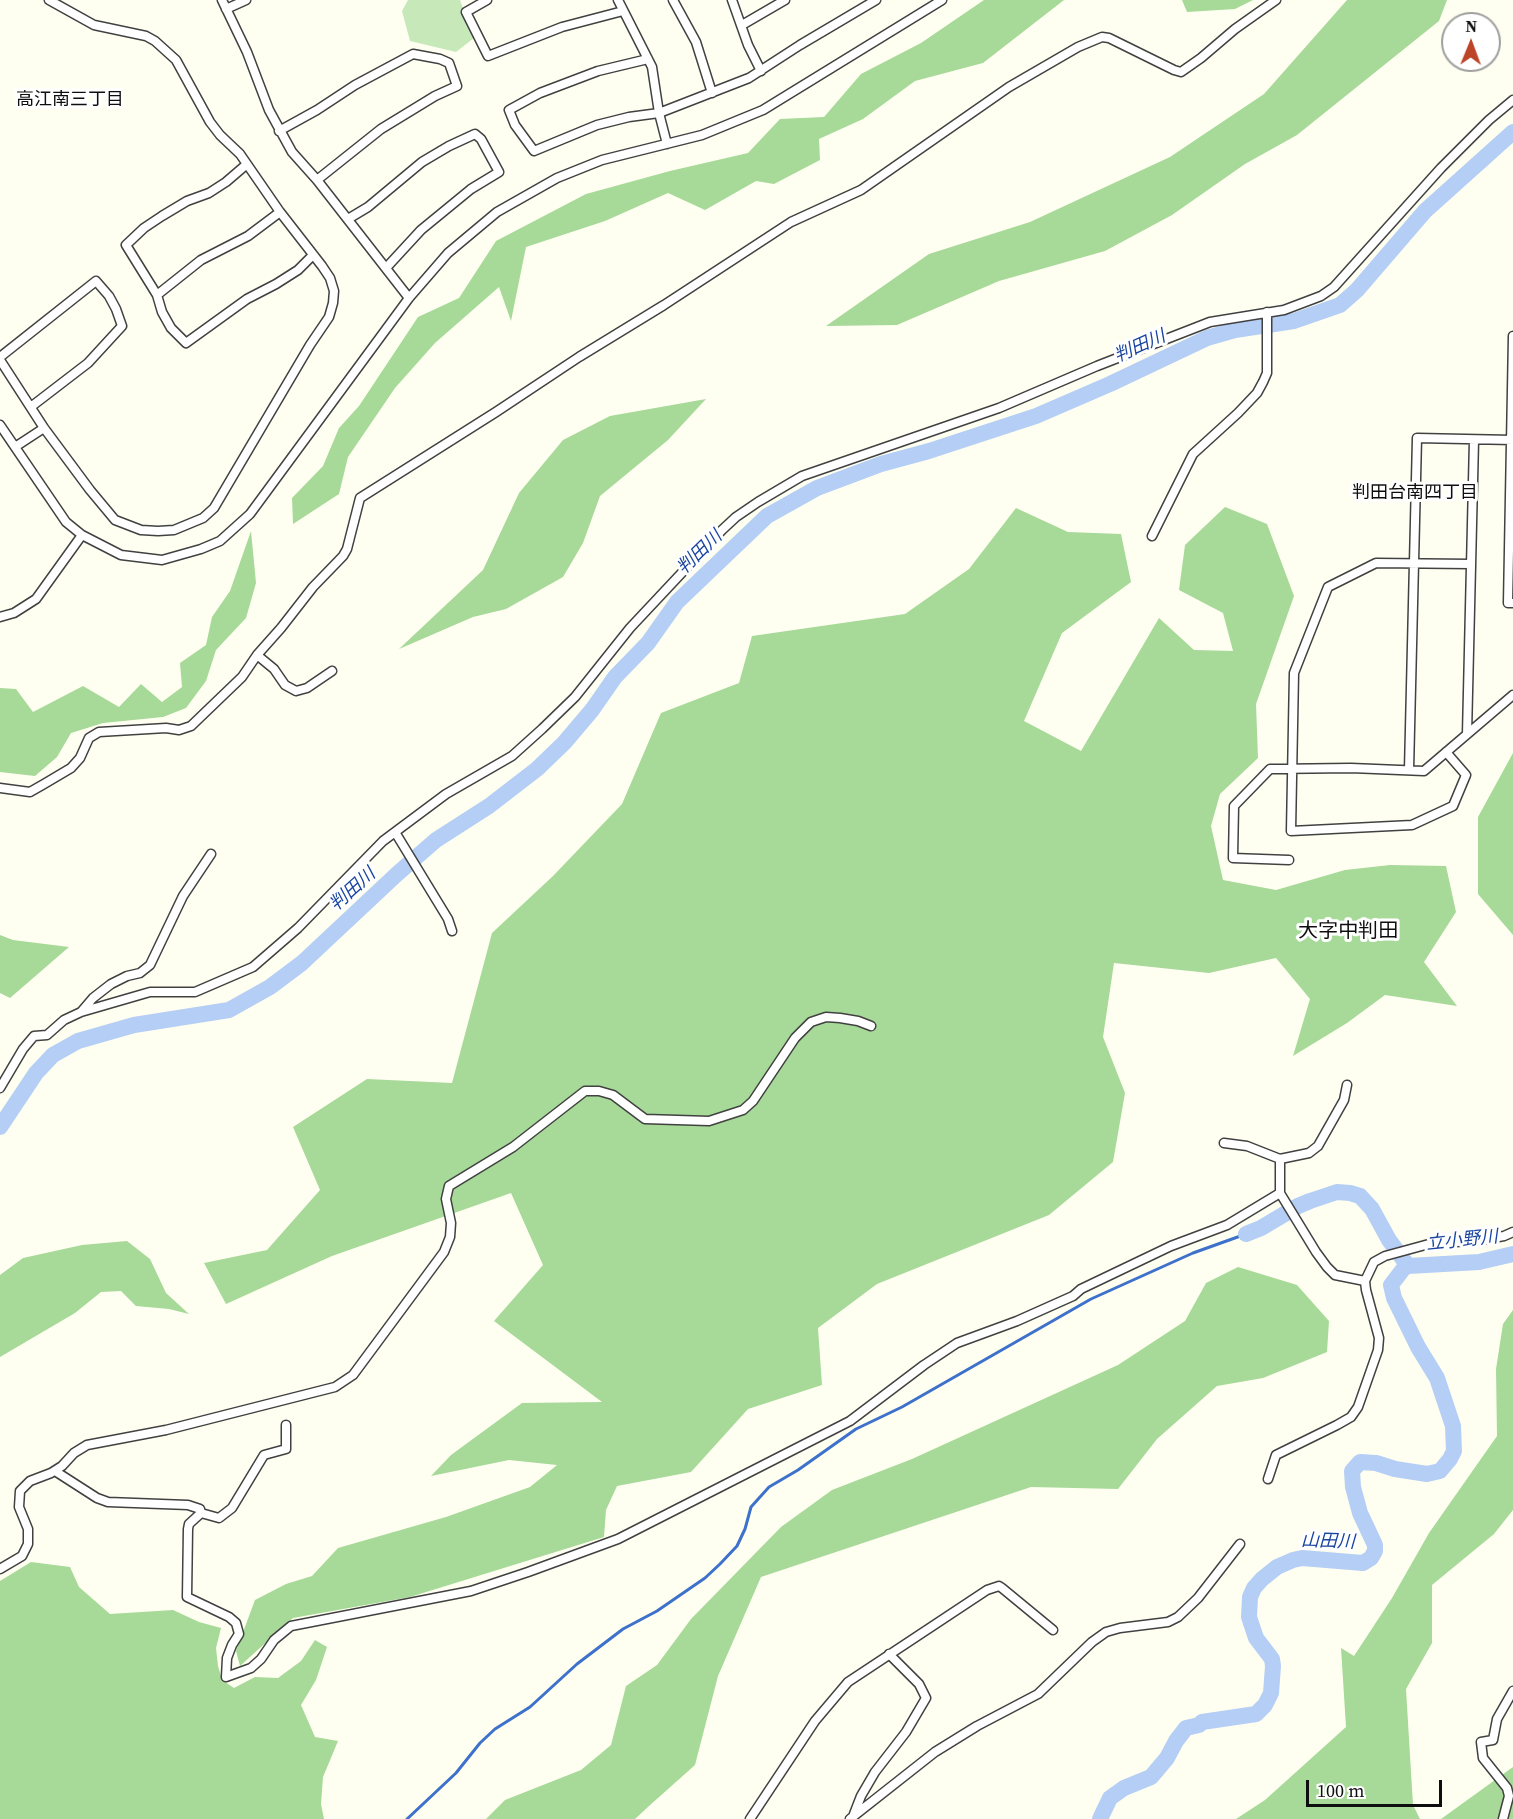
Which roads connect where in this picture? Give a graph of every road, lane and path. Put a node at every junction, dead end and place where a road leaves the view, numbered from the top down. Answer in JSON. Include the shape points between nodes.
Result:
{"nodes":[{"id":1,"x":49,"y":0,"type":"edge"},
{"id":2,"x":222,"y":0,"type":"edge"},
{"id":3,"x":246,"y":0,"type":"edge"},
{"id":4,"x":487,"y":0,"type":"edge"},
{"id":5,"x":618,"y":0,"type":"edge"},
{"id":6,"x":673,"y":0,"type":"edge"},
{"id":7,"x":732,"y":0,"type":"edge"},
{"id":8,"x":785,"y":0,"type":"edge"},
{"id":9,"x":876,"y":0,"type":"edge"},
{"id":10,"x":942,"y":0,"type":"edge"},
{"id":11,"x":1276,"y":0,"type":"edge"},
{"id":12,"x":226,"y":9,"type":"junction"},
{"id":13,"x":623,"y":12,"type":"junction"},
{"id":14,"x":742,"y":25,"type":"junction"},
{"id":15,"x":648,"y":59,"type":"junction"},
{"id":16,"x":761,"y":71,"type":"junction"},
{"id":17,"x":711,"y":93,"type":"junction"},
{"id":18,"x":1513,"y":100,"type":"edge"},
{"id":19,"x":659,"y":113,"type":"junction"},
{"id":20,"x":279,"y":131,"type":"junction"},
{"id":21,"x":667,"y":144,"type":"junction"},
{"id":22,"x":247,"y":164,"type":"junction"},
{"id":23,"x":316,"y":180,"type":"junction"},
{"id":24,"x":280,"y":212,"type":"junction"},
{"id":25,"x":348,"y":219,"type":"junction"},
{"id":26,"x":314,"y":255,"type":"junction"},
{"id":27,"x":386,"y":268,"type":"junction"},
{"id":28,"x":157,"y":295,"type":"junction"},
{"id":29,"x":409,"y":298,"type":"junction"},
{"id":30,"x":1267,"y":315,"type":"junction"},
{"id":31,"x":1513,"y":336,"type":"edge"},
{"id":32,"x":0,"y":358,"type":"edge"},
{"id":33,"x":32,"y":406,"type":"junction"},
{"id":34,"x":0,"y":425,"type":"edge"},
{"id":35,"x":44,"y":428,"type":"junction"},
{"id":36,"x":1474,"y":440,"type":"junction"},
{"id":37,"x":1511,"y":440,"type":"edge"},
{"id":38,"x":15,"y":447,"type":"junction"},
{"id":39,"x":82,"y":536,"type":"junction"},
{"id":40,"x":1152,"y":536,"type":"dead end"},
{"id":41,"x":1414,"y":563,"type":"junction"},
{"id":42,"x":1471,"y":564,"type":"junction"},
{"id":43,"x":1513,"y":603,"type":"edge"},
{"id":44,"x":0,"y":617,"type":"edge"},
{"id":45,"x":256,"y":655,"type":"junction"},
{"id":46,"x":332,"y":671,"type":"dead end"},
{"id":47,"x":1513,"y":695,"type":"edge"},
{"id":48,"x":1467,"y":734,"type":"junction"},
{"id":49,"x":1446,"y":752,"type":"junction"},
{"id":50,"x":1293,"y":768,"type":"junction"},
{"id":51,"x":1409,"y":770,"type":"junction"},
{"id":52,"x":0,"y":788,"type":"edge"},
{"id":53,"x":395,"y":832,"type":"junction"},
{"id":54,"x":211,"y":854,"type":"dead end"},
{"id":55,"x":1289,"y":861,"type":"dead end"},
{"id":56,"x":452,"y":931,"type":"dead end"},
{"id":57,"x":81,"y":1012,"type":"junction"},
{"id":58,"x":871,"y":1026,"type":"dead end"},
{"id":59,"x":1347,"y":1085,"type":"dead end"},
{"id":60,"x":0,"y":1088,"type":"edge"},
{"id":61,"x":1224,"y":1143,"type":"dead end"},
{"id":62,"x":1280,"y":1159,"type":"junction"},
{"id":63,"x":1280,"y":1194,"type":"junction"},
{"id":64,"x":1513,"y":1232,"type":"edge"},
{"id":65,"x":1365,"y":1281,"type":"junction"},
{"id":66,"x":286,"y":1425,"type":"dead end"},
{"id":67,"x":55,"y":1471,"type":"junction"},
{"id":68,"x":1268,"y":1479,"type":"dead end"},
{"id":69,"x":201,"y":1513,"type":"junction"},
{"id":70,"x":1240,"y":1544,"type":"dead end"},
{"id":71,"x":0,"y":1569,"type":"edge"},
{"id":72,"x":1053,"y":1630,"type":"dead end"},
{"id":73,"x":889,"y":1654,"type":"junction"},
{"id":74,"x":1513,"y":1691,"type":"edge"},
{"id":75,"x":852,"y":1817,"type":"edge"},
{"id":76,"x":750,"y":1819,"type":"edge"},
{"id":77,"x":1503,"y":1819,"type":"edge"}],
"edges":[{"from":1,"to":22,"type":"street","via":[[94,25],[146,36],[165,48],[184,71],[210,122]]},
{"from":2,"to":12,"type":"street"},
{"from":3,"to":12,"type":"street"},
{"from":4,"to":13,"type":"street","via":[[466,12],[488,56],[562,27]]},
{"from":5,"to":13,"type":"street"},
{"from":6,"to":17,"type":"street","via":[[696,42]]},
{"from":7,"to":14,"type":"street"},
{"from":8,"to":14,"type":"street"},
{"from":9,"to":16,"type":"street"},
{"from":10,"to":21,"type":"street","via":[[763,110],[702,135]]},
{"from":11,"to":45,"type":"street","via":[[1181,72],[1109,38],[1078,46],[1009,87],[861,190],[791,222],[579,357],[360,498],[347,549]]},
{"from":12,"to":20,"type":"street"},
{"from":13,"to":15,"type":"street"},
{"from":14,"to":16,"type":"street"},
{"from":15,"to":19,"type":"street"},
{"from":15,"to":19,"type":"street","via":[[598,71],[540,93],[509,110],[534,152],[597,125]]},
{"from":16,"to":17,"type":"street"},
{"from":17,"to":19,"type":"street"},
{"from":18,"to":30,"type":"street","via":[[1441,168],[1334,286],[1321,296]]},
{"from":19,"to":21,"type":"street"},
{"from":20,"to":23,"type":"street"},
{"from":20,"to":23,"type":"street","via":[[355,84],[414,54],[449,63],[457,86],[381,129]]},
{"from":21,"to":29,"type":"street","via":[[602,160],[558,178],[497,212],[448,253]]},
{"from":22,"to":24,"type":"street"},
{"from":22,"to":28,"type":"street","via":[[209,193],[187,201],[144,228],[126,245]]},
{"from":23,"to":25,"type":"street"},
{"from":24,"to":26,"type":"street"},
{"from":24,"to":28,"type":"street","via":[[248,236],[201,260]]},
{"from":25,"to":27,"type":"street"},
{"from":25,"to":27,"type":"street","via":[[440,151],[475,134],[481,139],[499,172],[428,223]]},
{"from":26,"to":28,"type":"street","via":[[298,270],[247,299],[186,344],[171,328]]},
{"from":26,"to":35,"type":"street","via":[[334,291],[329,317],[225,492],[203,518],[174,530],[158,531],[141,530],[116,520]]},
{"from":27,"to":29,"type":"street"},
{"from":29,"to":39,"type":"street","via":[[250,514],[220,541],[162,560],[121,555]]},
{"from":30,"to":40,"type":"street","via":[[1267,373],[1263,382],[1257,393],[1193,454]]},
{"from":30,"to":53,"type":"street","via":[[1210,322],[999,408],[832,464],[781,488],[722,530],[630,628],[575,697],[512,756],[446,794]]},
{"from":31,"to":37,"type":"street"},
{"from":32,"to":33,"type":"street"},
{"from":32,"to":33,"type":"street","via":[[96,281],[108,296],[122,326],[88,363]]},
{"from":33,"to":35,"type":"street"},
{"from":34,"to":38,"type":"street"},
{"from":35,"to":38,"type":"street"},
{"from":36,"to":37,"type":"street"},
{"from":36,"to":41,"type":"street","via":[[1417,438]]},
{"from":36,"to":42,"type":"street"},
{"from":37,"to":43,"type":"street","via":[[1508,603]]},
{"from":38,"to":39,"type":"street","via":[[66,522]]},
{"from":39,"to":44,"type":"street","via":[[36,598]]},
{"from":41,"to":42,"type":"street"},
{"from":41,"to":50,"type":"street","via":[[1376,563],[1328,587],[1294,673]]},
{"from":41,"to":51,"type":"street"},
{"from":42,"to":48,"type":"street"},
{"from":45,"to":46,"type":"street","via":[[296,691]]},
{"from":45,"to":52,"type":"street","via":[[242,677],[191,726],[99,732],[89,738],[71,768],[30,792]]},
{"from":47,"to":48,"type":"street"},
{"from":48,"to":49,"type":"street"},
{"from":49,"to":50,"type":"street","via":[[1466,775],[1453,806],[1412,825],[1292,831]]},
{"from":49,"to":51,"type":"street","via":[[1424,771]]},
{"from":50,"to":51,"type":"street"},
{"from":50,"to":55,"type":"street","via":[[1270,769],[1234,806],[1233,858]]},
{"from":53,"to":56,"type":"street"},
{"from":53,"to":57,"type":"street","via":[[253,967],[195,992],[150,992]]},
{"from":54,"to":57,"type":"street","via":[[183,896],[150,965],[111,984]]},
{"from":57,"to":60,"type":"street","via":[[47,1035],[34,1036]]},
{"from":58,"to":67,"type":"street","via":[[826,1017],[812,1022],[795,1038],[753,1101],[743,1110],[708,1121],[645,1119],[613,1095],[585,1091],[513,1147],[449,1186],[446,1199],[450,1238],[444,1252],[353,1375],[343,1383],[166,1430],[99,1441],[74,1453]]},
{"from":59,"to":62,"type":"street","via":[[1344,1100],[1318,1146],[1309,1153]]},
{"from":61,"to":62,"type":"street","via":[[1247,1146]]},
{"from":62,"to":63,"type":"street"},
{"from":63,"to":65,"type":"street","via":[[1335,1275]]},
{"from":63,"to":69,"type":"street","via":[[1227,1225],[1171,1246],[1049,1306],[957,1343],[850,1421],[618,1539],[471,1590],[291,1626],[250,1668],[226,1677],[227,1658],[239,1634],[236,1623],[187,1597],[188,1529]]},
{"from":64,"to":65,"type":"street","via":[[1482,1240],[1430,1244],[1385,1256],[1374,1262]]},
{"from":65,"to":68,"type":"street","via":[[1379,1338],[1358,1407],[1351,1417],[1276,1455]]},
{"from":66,"to":69,"type":"street","via":[[286,1449],[264,1455],[232,1508],[219,1518]]},
{"from":67,"to":69,"type":"street","via":[[108,1502],[188,1505]]},
{"from":67,"to":71,"type":"street","via":[[30,1481],[20,1491],[19,1507],[28,1529],[28,1544],[22,1556]]},
{"from":70,"to":75,"type":"street","via":[[1178,1617],[1107,1632],[1038,1694],[955,1739]]},
{"from":72,"to":73,"type":"street","via":[[999,1586]]},
{"from":73,"to":75,"type":"street","via":[[919,1684],[926,1698],[875,1772]]},
{"from":73,"to":76,"type":"street","via":[[859,1673],[834,1698]]},
{"from":74,"to":77,"type":"street","via":[[1497,1719],[1493,1740],[1481,1743],[1483,1758],[1507,1788],[1509,1796]]}]}
